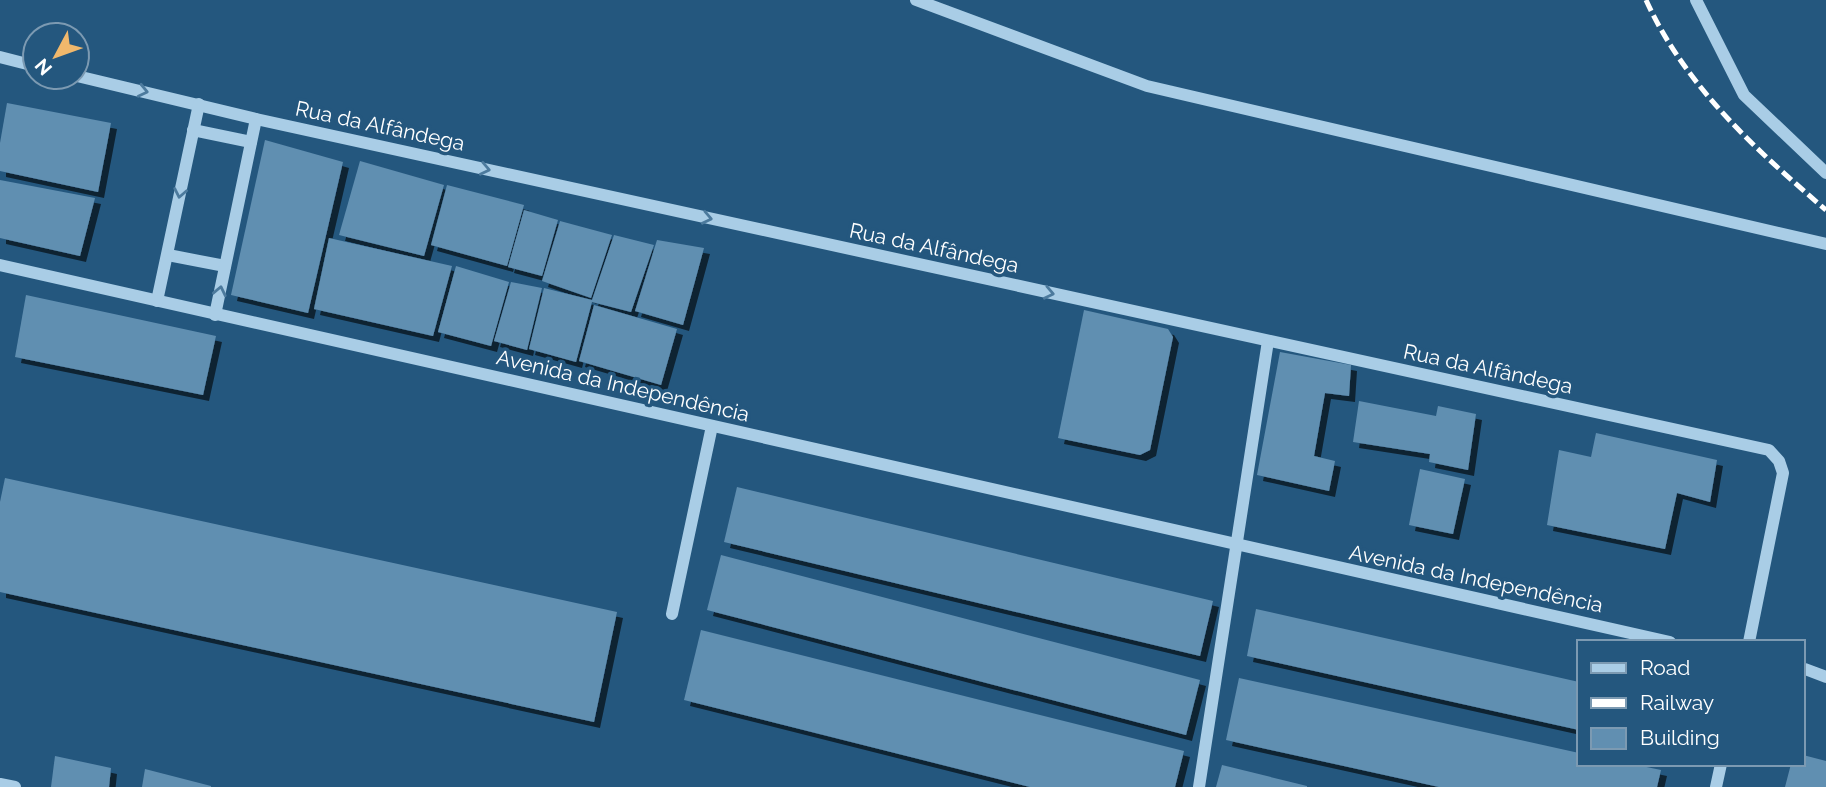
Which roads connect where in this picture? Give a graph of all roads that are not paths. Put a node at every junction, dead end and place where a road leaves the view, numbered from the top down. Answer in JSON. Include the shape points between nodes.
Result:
{"nodes":[{"id":1,"x":916,"y":0,"type":"edge"},
{"id":2,"x":1696,"y":0,"type":"edge"},
{"id":3,"x":0,"y":57,"type":"edge"},
{"id":4,"x":21,"y":62,"type":"edge"},
{"id":5,"x":91,"y":79,"type":"edge"},
{"id":6,"x":199,"y":104,"type":"junction"},
{"id":7,"x":256,"y":119,"type":"junction"},
{"id":8,"x":193,"y":130,"type":"junction"},
{"id":9,"x":251,"y":142,"type":"junction"},
{"id":10,"x":1826,"y":173,"type":"edge"},
{"id":11,"x":1826,"y":244,"type":"edge"},
{"id":12,"x":167,"y":255,"type":"junction"},
{"id":13,"x":0,"y":265,"type":"edge"},
{"id":14,"x":225,"y":266,"type":"junction"},
{"id":15,"x":157,"y":301,"type":"junction"},
{"id":16,"x":215,"y":315,"type":"junction"},
{"id":17,"x":1268,"y":341,"type":"junction"},
{"id":18,"x":712,"y":426,"type":"junction"},
{"id":19,"x":1237,"y":546,"type":"junction"},
{"id":20,"x":671,"y":614,"type":"dead end"},
{"id":21,"x":1661,"y":640,"type":"edge"},
{"id":22,"x":1749,"y":640,"type":"edge"},
{"id":23,"x":1805,"y":668,"type":"edge"},
{"id":24,"x":1805,"y":668,"type":"edge"},
{"id":25,"x":1826,"y":668,"type":"edge"},
{"id":26,"x":1826,"y":677,"type":"edge"},
{"id":27,"x":1721,"y":766,"type":"edge"},
{"id":28,"x":0,"y":784,"type":"edge"},
{"id":29,"x":15,"y":787,"type":"edge"},
{"id":30,"x":1199,"y":787,"type":"edge"},
{"id":31,"x":1716,"y":787,"type":"edge"}],
"edges":[{"from":1,"to":11,"type":"street","via":[[1147,86]]},
{"from":2,"to":10,"type":"street","via":[[1744,95]]},
{"from":3,"to":4,"type":"street"},
{"from":5,"to":6,"type":"street","name":"Rua da Alfândega","one_way":true},
{"from":6,"to":7,"type":"street","name":"Rua da Alfândega"},
{"from":6,"to":8,"type":"street"},
{"from":7,"to":9,"type":"street"},
{"from":7,"to":17,"type":"street","name":"Rua da Alfândega","one_way":true},
{"from":8,"to":9,"type":"street"},
{"from":8,"to":12,"type":"street","one_way":true},
{"from":9,"to":14,"type":"street"},
{"from":12,"to":14,"type":"street"},
{"from":12,"to":15,"type":"street"},
{"from":13,"to":15,"type":"street","name":"Avenida da Independência"},
{"from":16,"to":14,"type":"street","one_way":true},
{"from":15,"to":16,"type":"street","name":"Avenida da Independência"},
{"from":16,"to":18,"type":"street","name":"Avenida da Independência"},
{"from":17,"to":19,"type":"street"},
{"from":17,"to":22,"type":"street","name":"Rua da Alfândega","via":[[1769,450],[1783,473]]},
{"from":18,"to":19,"type":"street","name":"Avenida da Independência"},
{"from":18,"to":20,"type":"street"},
{"from":19,"to":21,"type":"street","name":"Avenida da Independência"},
{"from":19,"to":30,"type":"street"},
{"from":23,"to":25,"type":"street"},
{"from":24,"to":26,"type":"street"},
{"from":27,"to":31,"type":"street"},
{"from":28,"to":29,"type":"street"}]}
